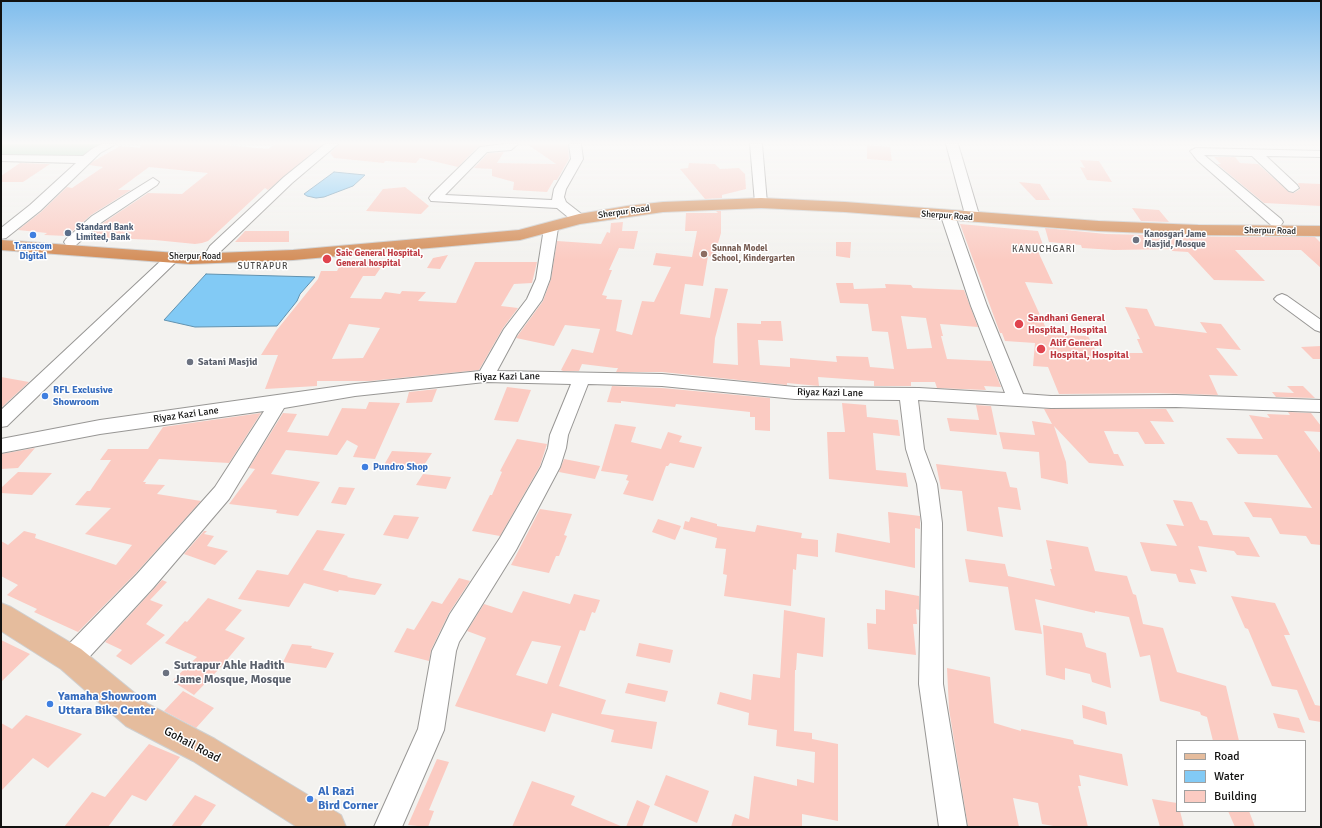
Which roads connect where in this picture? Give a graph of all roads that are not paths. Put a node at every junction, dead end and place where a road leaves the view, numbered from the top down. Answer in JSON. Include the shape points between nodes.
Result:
{"nodes":[{"id":1,"x":62,"y":183,"type":"edge"},
{"id":2,"x":152,"y":183,"type":"edge"},
{"id":3,"x":285,"y":183,"type":"edge"},
{"id":4,"x":448,"y":183,"type":"edge"},
{"id":5,"x":564,"y":183,"type":"edge"},
{"id":6,"x":759,"y":183,"type":"edge"},
{"id":7,"x":962,"y":183,"type":"edge"},
{"id":8,"x":1231,"y":183,"type":"edge"},
{"id":9,"x":1287,"y":183,"type":"edge"},
{"id":10,"x":1293,"y":188,"type":"dead end"},
{"id":11,"x":761,"y":200,"type":"junction"},
{"id":12,"x":570,"y":212,"type":"junction"},
{"id":13,"x":971,"y":214,"type":"junction"},
{"id":14,"x":948,"y":216,"type":"junction"},
{"id":15,"x":1276,"y":222,"type":"junction"},
{"id":16,"x":1321,"y":222,"type":"edge"},
{"id":17,"x":551,"y":228,"type":"junction"},
{"id":18,"x":1321,"y":232,"type":"edge"},
{"id":19,"x":1,"y":236,"type":"edge"},
{"id":20,"x":71,"y":242,"type":"junction"},
{"id":21,"x":1,"y":245,"type":"edge"},
{"id":22,"x":213,"y":254,"type":"junction"},
{"id":23,"x":172,"y":258,"type":"junction"},
{"id":24,"x":1282,"y":299,"type":"dead end"},
{"id":25,"x":1321,"y":327,"type":"edge"},
{"id":26,"x":484,"y":376,"type":"junction"},
{"id":27,"x":582,"y":378,"type":"junction"},
{"id":28,"x":908,"y":394,"type":"junction"},
{"id":29,"x":1017,"y":400,"type":"junction"},
{"id":30,"x":278,"y":403,"type":"junction"},
{"id":31,"x":1321,"y":406,"type":"edge"},
{"id":32,"x":1,"y":421,"type":"edge"},
{"id":33,"x":1,"y":446,"type":"edge"},
{"id":34,"x":1,"y":616,"type":"edge"},
{"id":35,"x":71,"y":659,"type":"junction"},
{"id":36,"x":323,"y":825,"type":"edge"},
{"id":37,"x":388,"y":827,"type":"edge"},
{"id":38,"x":953,"y":827,"type":"edge"}],
"edges":[{"from":1,"to":19,"type":"street"},
{"from":2,"to":20,"type":"street","via":[[97,219]]},
{"from":3,"to":22,"type":"street"},
{"from":4,"to":12,"type":"street","via":[[435,198]]},
{"from":5,"to":12,"type":"street","via":[[558,197]]},
{"from":6,"to":11,"type":"street"},
{"from":7,"to":13,"type":"street"},
{"from":8,"to":15,"type":"street"},
{"from":9,"to":10,"type":"street"},
{"from":11,"to":12,"type":"highway","name":"Sherpur Road","via":[[627,211]]},
{"from":11,"to":13,"type":"highway","name":"Sherpur Road"},
{"from":11,"to":14,"type":"highway","name":"Sherpur Road"},
{"from":12,"to":17,"type":"highway","name":"Sherpur Road"},
{"from":12,"to":22,"type":"highway","name":"Sherpur Road","via":[[516,228],[484,232]]},
{"from":13,"to":14,"type":"highway","name":"Sherpur Road"},
{"from":13,"to":15,"type":"highway","name":"Sherpur Road"},
{"from":13,"to":18,"type":"highway","name":"Sherpur Road","via":[[1198,230]]},
{"from":14,"to":29,"type":"street","via":[[979,306]]},
{"from":15,"to":16,"type":"highway","name":"Sherpur Road"},
{"from":17,"to":22,"type":"highway","name":"Sherpur Road","via":[[520,234],[425,244],[293,255]]},
{"from":17,"to":26,"type":"street","via":[[543,279],[534,300]]},
{"from":19,"to":20,"type":"highway","name":"Sherpur Road"},
{"from":20,"to":22,"type":"highway","name":"Sherpur Road"},
{"from":21,"to":23,"type":"highway","name":"Sherpur Road"},
{"from":22,"to":23,"type":"highway","name":"Sherpur Road"},
{"from":23,"to":32,"type":"street"},
{"from":24,"to":25,"type":"street"},
{"from":26,"to":27,"type":"street","name":"Riyaz Kazi Lane"},
{"from":26,"to":30,"type":"street","name":"Riyaz Kazi Lane","via":[[355,390]]},
{"from":27,"to":28,"type":"street","name":"Riyaz Kazi Lane","via":[[662,380],[795,393]]},
{"from":27,"to":37,"type":"street","via":[[559,435],[550,467],[508,544],[449,638],[444,651],[431,730]]},
{"from":28,"to":29,"type":"street","name":"Riyaz Kazi Lane"},
{"from":28,"to":38,"type":"street","via":[[915,449],[927,484],[932,523],[931,684]]},
{"from":29,"to":31,"type":"street","name":"Riyaz Kazi Lane","via":[[1176,401]]},
{"from":30,"to":33,"type":"street","name":"Riyaz Kazi Lane","via":[[100,427]]},
{"from":30,"to":35,"type":"street","via":[[222,493],[145,581]]},
{"from":34,"to":35,"type":"main road","name":"Gohail Road"},
{"from":35,"to":36,"type":"main road","name":"Gohail Road","via":[[137,715],[204,750]]}]}
